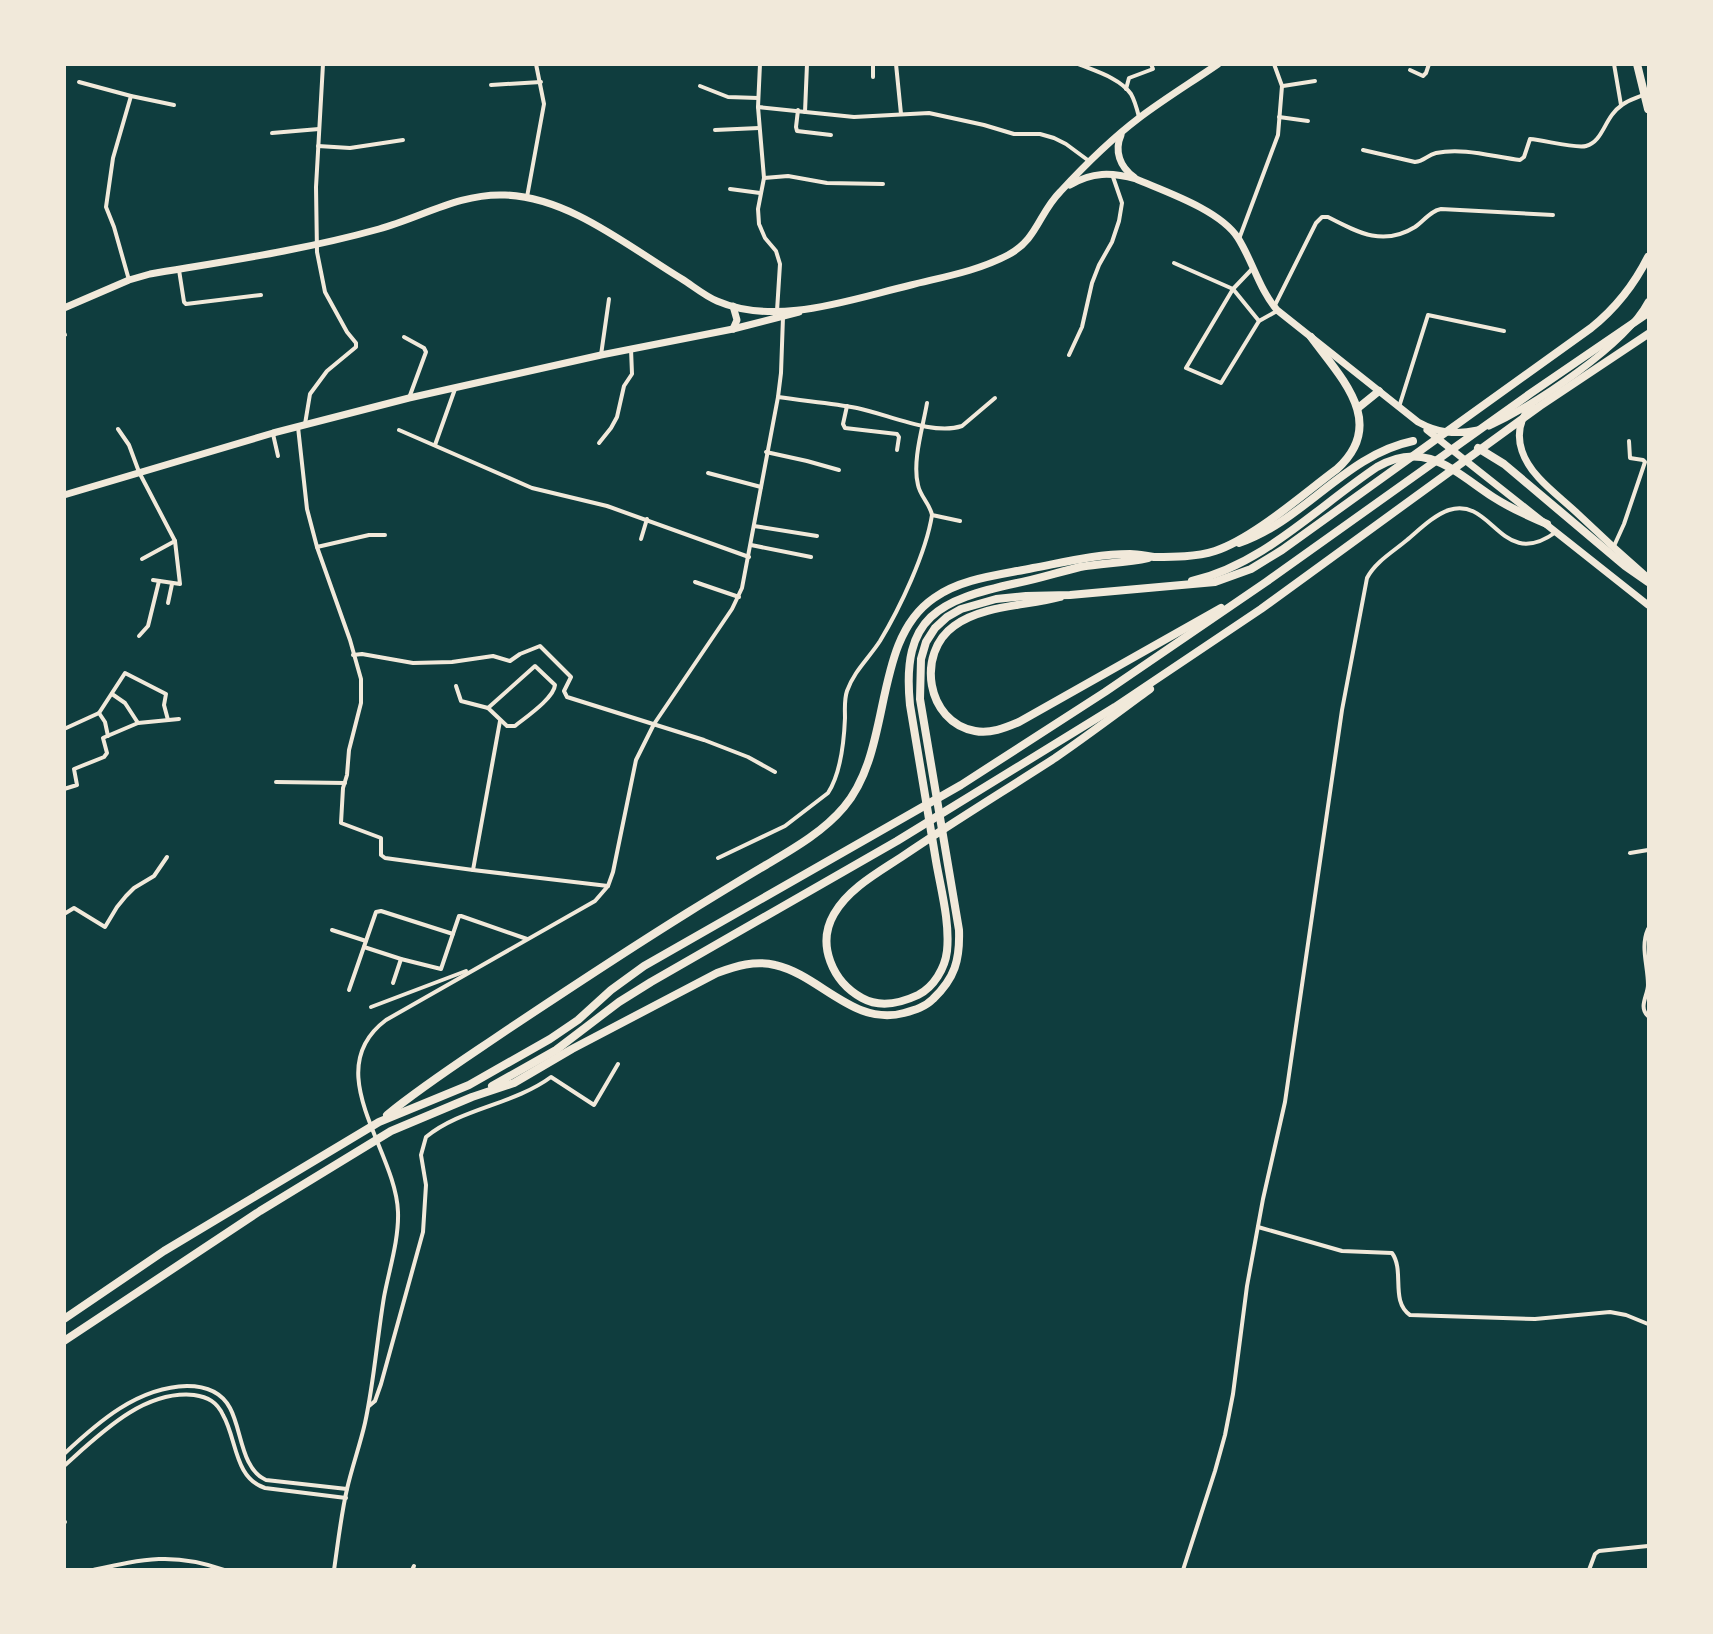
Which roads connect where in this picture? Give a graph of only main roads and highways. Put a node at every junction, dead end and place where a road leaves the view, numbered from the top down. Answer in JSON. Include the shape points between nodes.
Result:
{"nodes":[{"id":1,"x":1218,"y":64,"type":"edge"},
{"id":2,"x":1637,"y":64,"type":"edge"},
{"id":3,"x":1648,"y":109,"type":"edge"},
{"id":4,"x":1122,"y":132,"type":"junction"},
{"id":5,"x":1136,"y":179,"type":"junction"},
{"id":6,"x":1057,"y":195,"type":"junction"},
{"id":7,"x":1648,"y":256,"type":"edge"},
{"id":8,"x":1648,"y":302,"type":"edge"},
{"id":9,"x":733,"y":306,"type":"junction"},
{"id":10,"x":64,"y":308,"type":"edge"},
{"id":11,"x":810,"y":309,"type":"junction"},
{"id":12,"x":1648,"y":314,"type":"edge"},
{"id":13,"x":733,"y":329,"type":"junction"},
{"id":14,"x":1648,"y":334,"type":"edge"},
{"id":15,"x":1311,"y":337,"type":"junction"},
{"id":16,"x":1378,"y":391,"type":"junction"},
{"id":17,"x":1538,"y":398,"type":"junction"},
{"id":18,"x":1358,"y":408,"type":"junction"},
{"id":19,"x":1418,"y":422,"type":"junction"},
{"id":20,"x":1413,"y":441,"type":"dead end"},
{"id":21,"x":1478,"y":448,"type":"dead end"},
{"id":22,"x":64,"y":495,"type":"edge"},
{"id":23,"x":1547,"y":524,"type":"junction"},
{"id":24,"x":1215,"y":551,"type":"junction"},
{"id":25,"x":1152,"y":556,"type":"junction"},
{"id":26,"x":1648,"y":580,"type":"edge"},
{"id":27,"x":1266,"y":582,"type":"junction"},
{"id":28,"x":1161,"y":587,"type":"junction"},
{"id":29,"x":1070,"y":595,"type":"junction"},
{"id":30,"x":1648,"y":605,"type":"edge"},
{"id":31,"x":1261,"y":609,"type":"junction"},
{"id":32,"x":472,"y":1097,"type":"junction"},
{"id":33,"x":379,"y":1122,"type":"junction"},
{"id":34,"x":64,"y":1319,"type":"edge"},
{"id":35,"x":64,"y":1341,"type":"edge"}],
"edges":[{"from":1,"to":4,"type":"highway"},
{"from":2,"to":3,"type":"highway"},
{"from":4,"to":5,"type":"highway","via":[[1119,156],[1124,169]]},
{"from":4,"to":6,"type":"highway"},
{"from":5,"to":6,"type":"highway","via":[[1112,173],[1085,177]]},
{"from":5,"to":15,"type":"highway","via":[[1219,218],[1239,240],[1268,299]]},
{"from":6,"to":11,"type":"highway","via":[[1030,238],[1003,258]]},
{"from":7,"to":28,"type":"highway","via":[[1627,292],[1608,314],[1263,562],[1215,582]]},
{"from":8,"to":17,"type":"highway","via":[[1626,333]]},
{"from":9,"to":10,"type":"highway","via":[[716,300],[564,209],[527,197],[504,195],[475,196],[382,228],[316,245],[150,274]]},
{"from":9,"to":11,"type":"highway","via":[[750,310]]},
{"from":9,"to":13,"type":"highway","via":[[737,320]]},
{"from":11,"to":13,"type":"highway"},
{"from":12,"to":27,"type":"highway"},
{"from":13,"to":22,"type":"highway","via":[[600,354],[301,425]]},
{"from":14,"to":31,"type":"highway","via":[[1540,406]]},
{"from":15,"to":16,"type":"highway"},
{"from":15,"to":18,"type":"highway"},
{"from":16,"to":18,"type":"highway"},
{"from":16,"to":19,"type":"highway"},
{"from":17,"to":19,"type":"highway","via":[[1478,430],[1442,432]]},
{"from":17,"to":26,"type":"highway","via":[[1526,412],[1519,431],[1529,466]]},
{"from":18,"to":24,"type":"highway","via":[[1358,440],[1349,456],[1246,535]]},
{"from":19,"to":23,"type":"highway"},
{"from":20,"to":24,"type":"highway","via":[[1378,452],[1275,527]]},
{"from":21,"to":26,"type":"highway","via":[[1503,464],[1625,567]]},
{"from":23,"to":28,"type":"highway","via":[[1506,505],[1460,472],[1431,459],[1397,458],[1368,473],[1257,555],[1211,575]]},
{"from":23,"to":30,"type":"highway"},
{"from":24,"to":25,"type":"highway"},
{"from":25,"to":31,"type":"highway","via":[[1081,567],[980,591],[952,601],[922,628],[911,653],[908,688],[945,916],[947,954],[933,984],[921,994],[882,1004],[851,992],[828,959],[826,943],[828,927],[841,903],[869,879],[896,861],[1056,757]]},
{"from":25,"to":33,"type":"highway","via":[[1094,557],[992,576],[952,587],[934,597],[906,627],[893,661],[868,767],[852,798],[834,819],[447,1069]]},
{"from":27,"to":29,"type":"highway","via":[[1019,722],[995,730],[974,731],[949,718],[933,694],[930,678],[935,649],[948,632],[979,614]]},
{"from":27,"to":33,"type":"highway","via":[[1105,693],[961,785],[644,966],[578,1020],[501,1069]]},
{"from":28,"to":29,"type":"highway"},
{"from":29,"to":32,"type":"highway","via":[[978,603],[948,617],[926,642],[921,659],[920,699],[959,930],[957,963],[951,979],[928,1004],[898,1015],[882,1015],[850,1006],[794,970],[773,964],[736,966],[660,1001],[514,1083]]},
{"from":31,"to":32,"type":"highway","via":[[1115,706],[897,840],[651,982],[556,1050]]},
{"from":32,"to":35,"type":"highway","via":[[391,1131],[260,1211]]},
{"from":33,"to":34,"type":"highway","via":[[164,1251]]}]}
